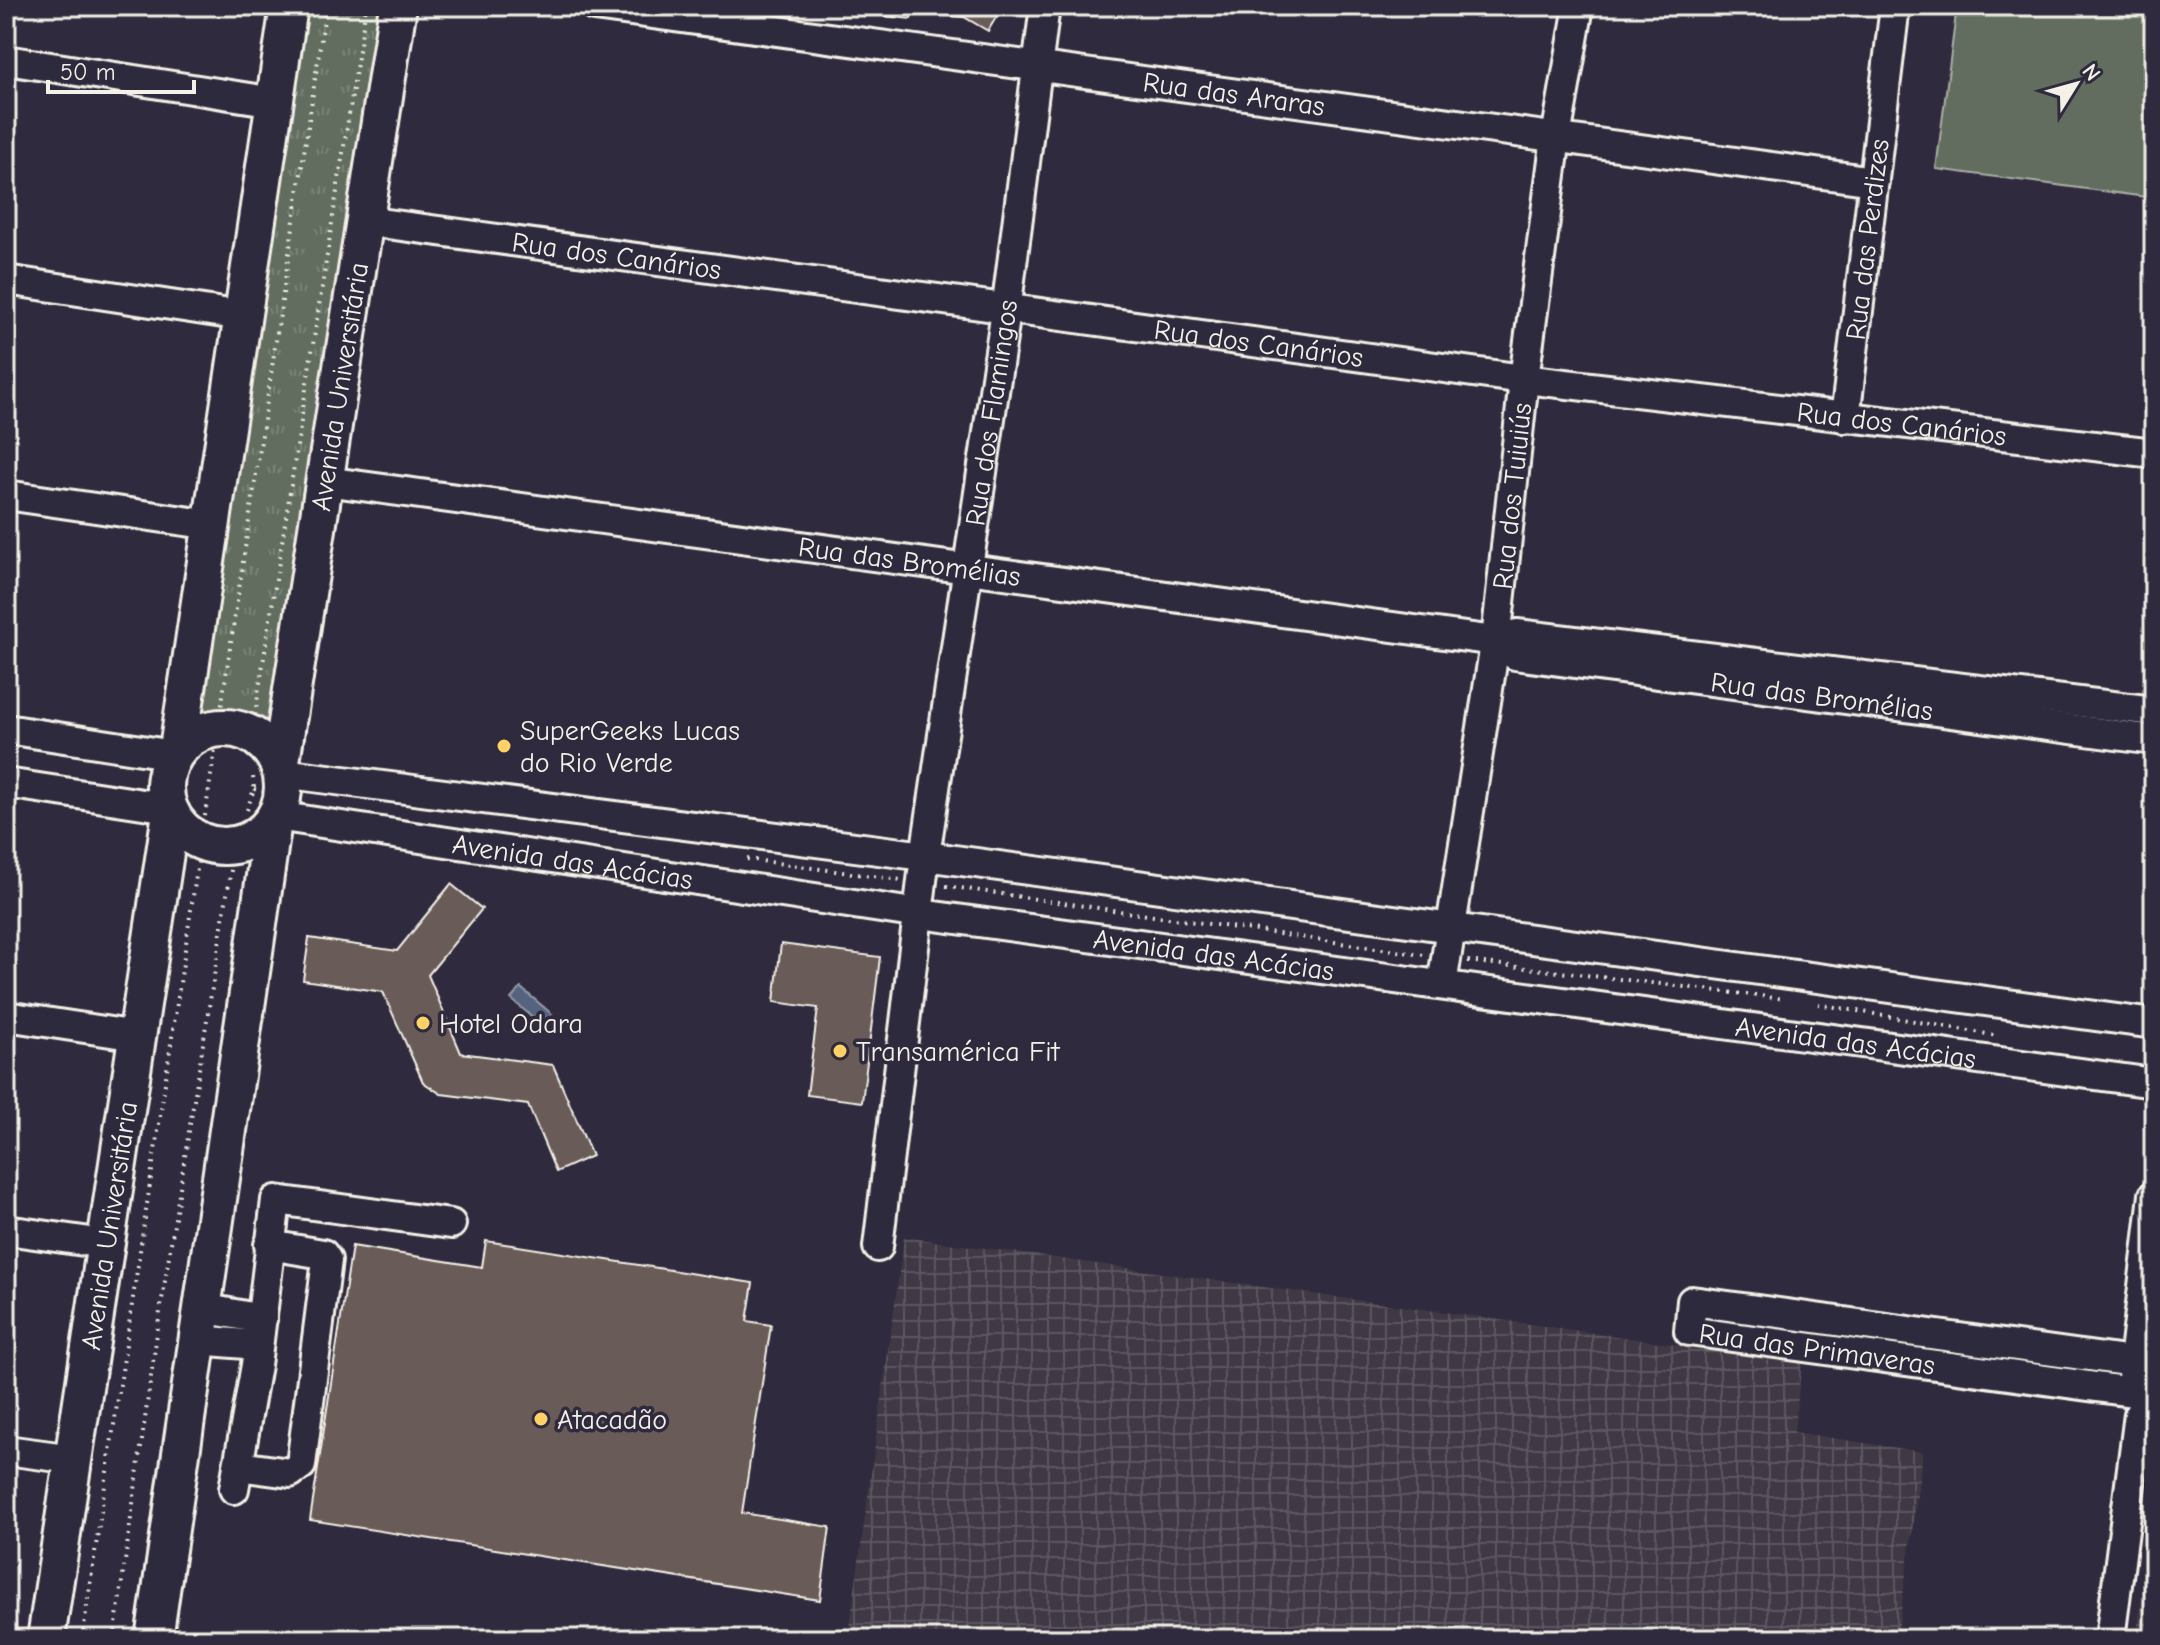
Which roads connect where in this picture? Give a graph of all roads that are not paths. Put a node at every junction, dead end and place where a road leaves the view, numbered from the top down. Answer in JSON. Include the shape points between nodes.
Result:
{"nodes":[{"id":1,"x":289,"y":6,"type":"edge"},
{"id":2,"x":398,"y":6,"type":"edge"},
{"id":3,"x":594,"y":6,"type":"edge"},
{"id":4,"x":1045,"y":6,"type":"edge"},
{"id":5,"x":1579,"y":6,"type":"edge"},
{"id":6,"x":1895,"y":6,"type":"edge"},
{"id":7,"x":1911,"y":6,"type":"edge"},
{"id":8,"x":1891,"y":59,"type":"junction"},
{"id":9,"x":6,"y":60,"type":"edge"},
{"id":10,"x":1039,"y":67,"type":"junction"},
{"id":11,"x":275,"y":102,"type":"junction"},
{"id":12,"x":1556,"y":137,"type":"junction"},
{"id":13,"x":1874,"y":181,"type":"junction"},
{"id":14,"x":365,"y":221,"type":"junction"},
{"id":15,"x":6,"y":280,"type":"edge"},
{"id":16,"x":1006,"y":311,"type":"junction"},
{"id":17,"x":243,"y":316,"type":"junction"},
{"id":18,"x":1524,"y":379,"type":"junction"},
{"id":19,"x":1845,"y":418,"type":"junction"},
{"id":20,"x":2154,"y":453,"type":"edge"},
{"id":21,"x":325,"y":481,"type":"junction"},
{"id":22,"x":6,"y":495,"type":"edge"},
{"id":23,"x":212,"y":525,"type":"junction"},
{"id":24,"x":967,"y":569,"type":"junction"},
{"id":25,"x":1495,"y":641,"type":"junction"},
{"id":26,"x":2154,"y":711,"type":"edge"},
{"id":27,"x":6,"y":729,"type":"edge"},
{"id":28,"x":2154,"y":740,"type":"edge"},
{"id":29,"x":176,"y":752,"type":"junction"},
{"id":30,"x":6,"y":783,"type":"edge"},
{"id":31,"x":275,"y":794,"type":"junction"},
{"id":32,"x":170,"y":810,"type":"junction"},
{"id":33,"x":924,"y":870,"type":"junction"},
{"id":34,"x":920,"y":914,"type":"junction"},
{"id":35,"x":1449,"y":929,"type":"junction"},
{"id":36,"x":1444,"y":972,"type":"junction"},
{"id":37,"x":6,"y":1016,"type":"edge"},
{"id":38,"x":2154,"y":1024,"type":"edge"},
{"id":39,"x":137,"y":1036,"type":"junction"},
{"id":40,"x":2154,"y":1083,"type":"edge"},
{"id":41,"x":2154,"y":1195,"type":"edge"},
{"id":42,"x":451,"y":1224,"type":"dead end"},
{"id":43,"x":6,"y":1230,"type":"edge"},
{"id":44,"x":105,"y":1244,"type":"junction"},
{"id":45,"x":269,"y":1245,"type":"junction"},
{"id":46,"x":878,"y":1247,"type":"dead end"},
{"id":47,"x":200,"y":1324,"type":"junction"},
{"id":48,"x":260,"y":1332,"type":"junction"},
{"id":49,"x":2143,"y":1364,"type":"edge"},
{"id":50,"x":2146,"y":1396,"type":"edge"},
{"id":51,"x":6,"y":1450,"type":"edge"},
{"id":52,"x":73,"y":1459,"type":"junction"},
{"id":53,"x":46,"y":1639,"type":"edge"},
{"id":54,"x":154,"y":1639,"type":"edge"},
{"id":55,"x":2110,"y":1639,"type":"edge"}],
"edges":[{"from":1,"to":11,"type":"main road"},
{"from":2,"to":14,"type":"main road","name":"Avenida Universitária"},
{"from":3,"to":10,"type":"street","name":"Rua das Araras"},
{"from":4,"to":10,"type":"street","name":"Rua dos Flamingos"},
{"from":5,"to":12,"type":"street","name":"Rua dos Tuiuiús"},
{"from":6,"to":8,"type":"street","name":"Rua das Perdizes"},
{"from":7,"to":8,"type":"street","name":"Rua das Perdizes"},
{"from":8,"to":13,"type":"street","name":"Rua das Perdizes"},
{"from":9,"to":11,"type":"street"},
{"from":10,"to":12,"type":"street","name":"Rua das Araras"},
{"from":10,"to":16,"type":"street","name":"Rua dos Flamingos"},
{"from":11,"to":17,"type":"main road"},
{"from":12,"to":13,"type":"street","name":"Rua das Araras"},
{"from":12,"to":18,"type":"street","name":"Rua dos Tuiuiús"},
{"from":13,"to":19,"type":"street","name":"Rua das Perdizes"},
{"from":14,"to":16,"type":"street","name":"Rua dos Canários"},
{"from":14,"to":21,"type":"main road","name":"Avenida Universitária"},
{"from":15,"to":17,"type":"street"},
{"from":16,"to":18,"type":"street","name":"Rua dos Canários"},
{"from":16,"to":24,"type":"street","name":"Rua dos Flamingos"},
{"from":17,"to":23,"type":"main road"},
{"from":18,"to":19,"type":"street","name":"Rua dos Canários"},
{"from":18,"to":25,"type":"street","name":"Rua dos Tuiuiús"},
{"from":19,"to":20,"type":"street","name":"Rua dos Canários"},
{"from":21,"to":24,"type":"street","name":"Rua das Bromélias"},
{"from":21,"to":31,"type":"main road","name":"Avenida Universitária"},
{"from":22,"to":23,"type":"street"},
{"from":23,"to":29,"type":"main road"},
{"from":24,"to":25,"type":"street","name":"Rua das Bromélias"},
{"from":24,"to":33,"type":"street","name":"Rua dos Flamingos"},
{"from":25,"to":26,"type":"street","name":"Rua das Bromélias","via":[[1517,634]]},
{"from":25,"to":28,"type":"street","name":"Rua das Bromélias","via":[[1515,655]]},
{"from":25,"to":35,"type":"street","name":"Rua dos Tuiuiús"},
{"from":27,"to":29,"type":"street"},
{"from":29,"to":31,"type":"main road","via":[[200,733],[235,731],[274,754]]},
{"from":29,"to":32,"type":"main road","name":"Avenida Universitária","via":[[165,780]]},
{"from":30,"to":32,"type":"street"},
{"from":31,"to":32,"type":"main road","via":[[257,837],[218,843],[182,828]]},
{"from":31,"to":33,"type":"street","name":"Avenida das Acácias"},
{"from":31,"to":34,"type":"street","name":"Avenida das Acácias"},
{"from":31,"to":47,"type":"main road","name":"Avenida Universitária"},
{"from":32,"to":39,"type":"main road","name":"Avenida Universitária"},
{"from":33,"to":34,"type":"street","name":"Rua dos Flamingos"},
{"from":33,"to":35,"type":"street","name":"Avenida das Acácias"},
{"from":34,"to":36,"type":"street","name":"Avenida das Acácias"},
{"from":34,"to":46,"type":"street","name":"Rua dos Flamingos"},
{"from":35,"to":36,"type":"street","name":"Rua dos Tuiuiús"},
{"from":35,"to":38,"type":"street","name":"Avenida das Acácias"},
{"from":36,"to":40,"type":"street","name":"Avenida das Acácias"},
{"from":37,"to":39,"type":"street"},
{"from":39,"to":44,"type":"main road","name":"Avenida Universitária"},
{"from":41,"to":49,"type":"street"},
{"from":42,"to":45,"type":"street","via":[[278,1198]]},
{"from":43,"to":44,"type":"street"},
{"from":44,"to":52,"type":"main road","name":"Avenida Universitária"},
{"from":45,"to":48,"type":"street"},
{"from":45,"to":48,"type":"street","via":[[323,1254],[327,1260],[307,1424],[296,1470],[236,1477]]},
{"from":47,"to":48,"type":"street"},
{"from":47,"to":54,"type":"main road","name":"Avenida Universitária"},
{"from":49,"to":50,"type":"street"},
{"from":49,"to":50,"type":"street","name":"Rua das Primaveras","via":[[1692,1301],[1689,1331]]},
{"from":50,"to":55,"type":"street"},
{"from":51,"to":52,"type":"street"},
{"from":52,"to":53,"type":"main road","name":"Avenida Universitária"}]}
